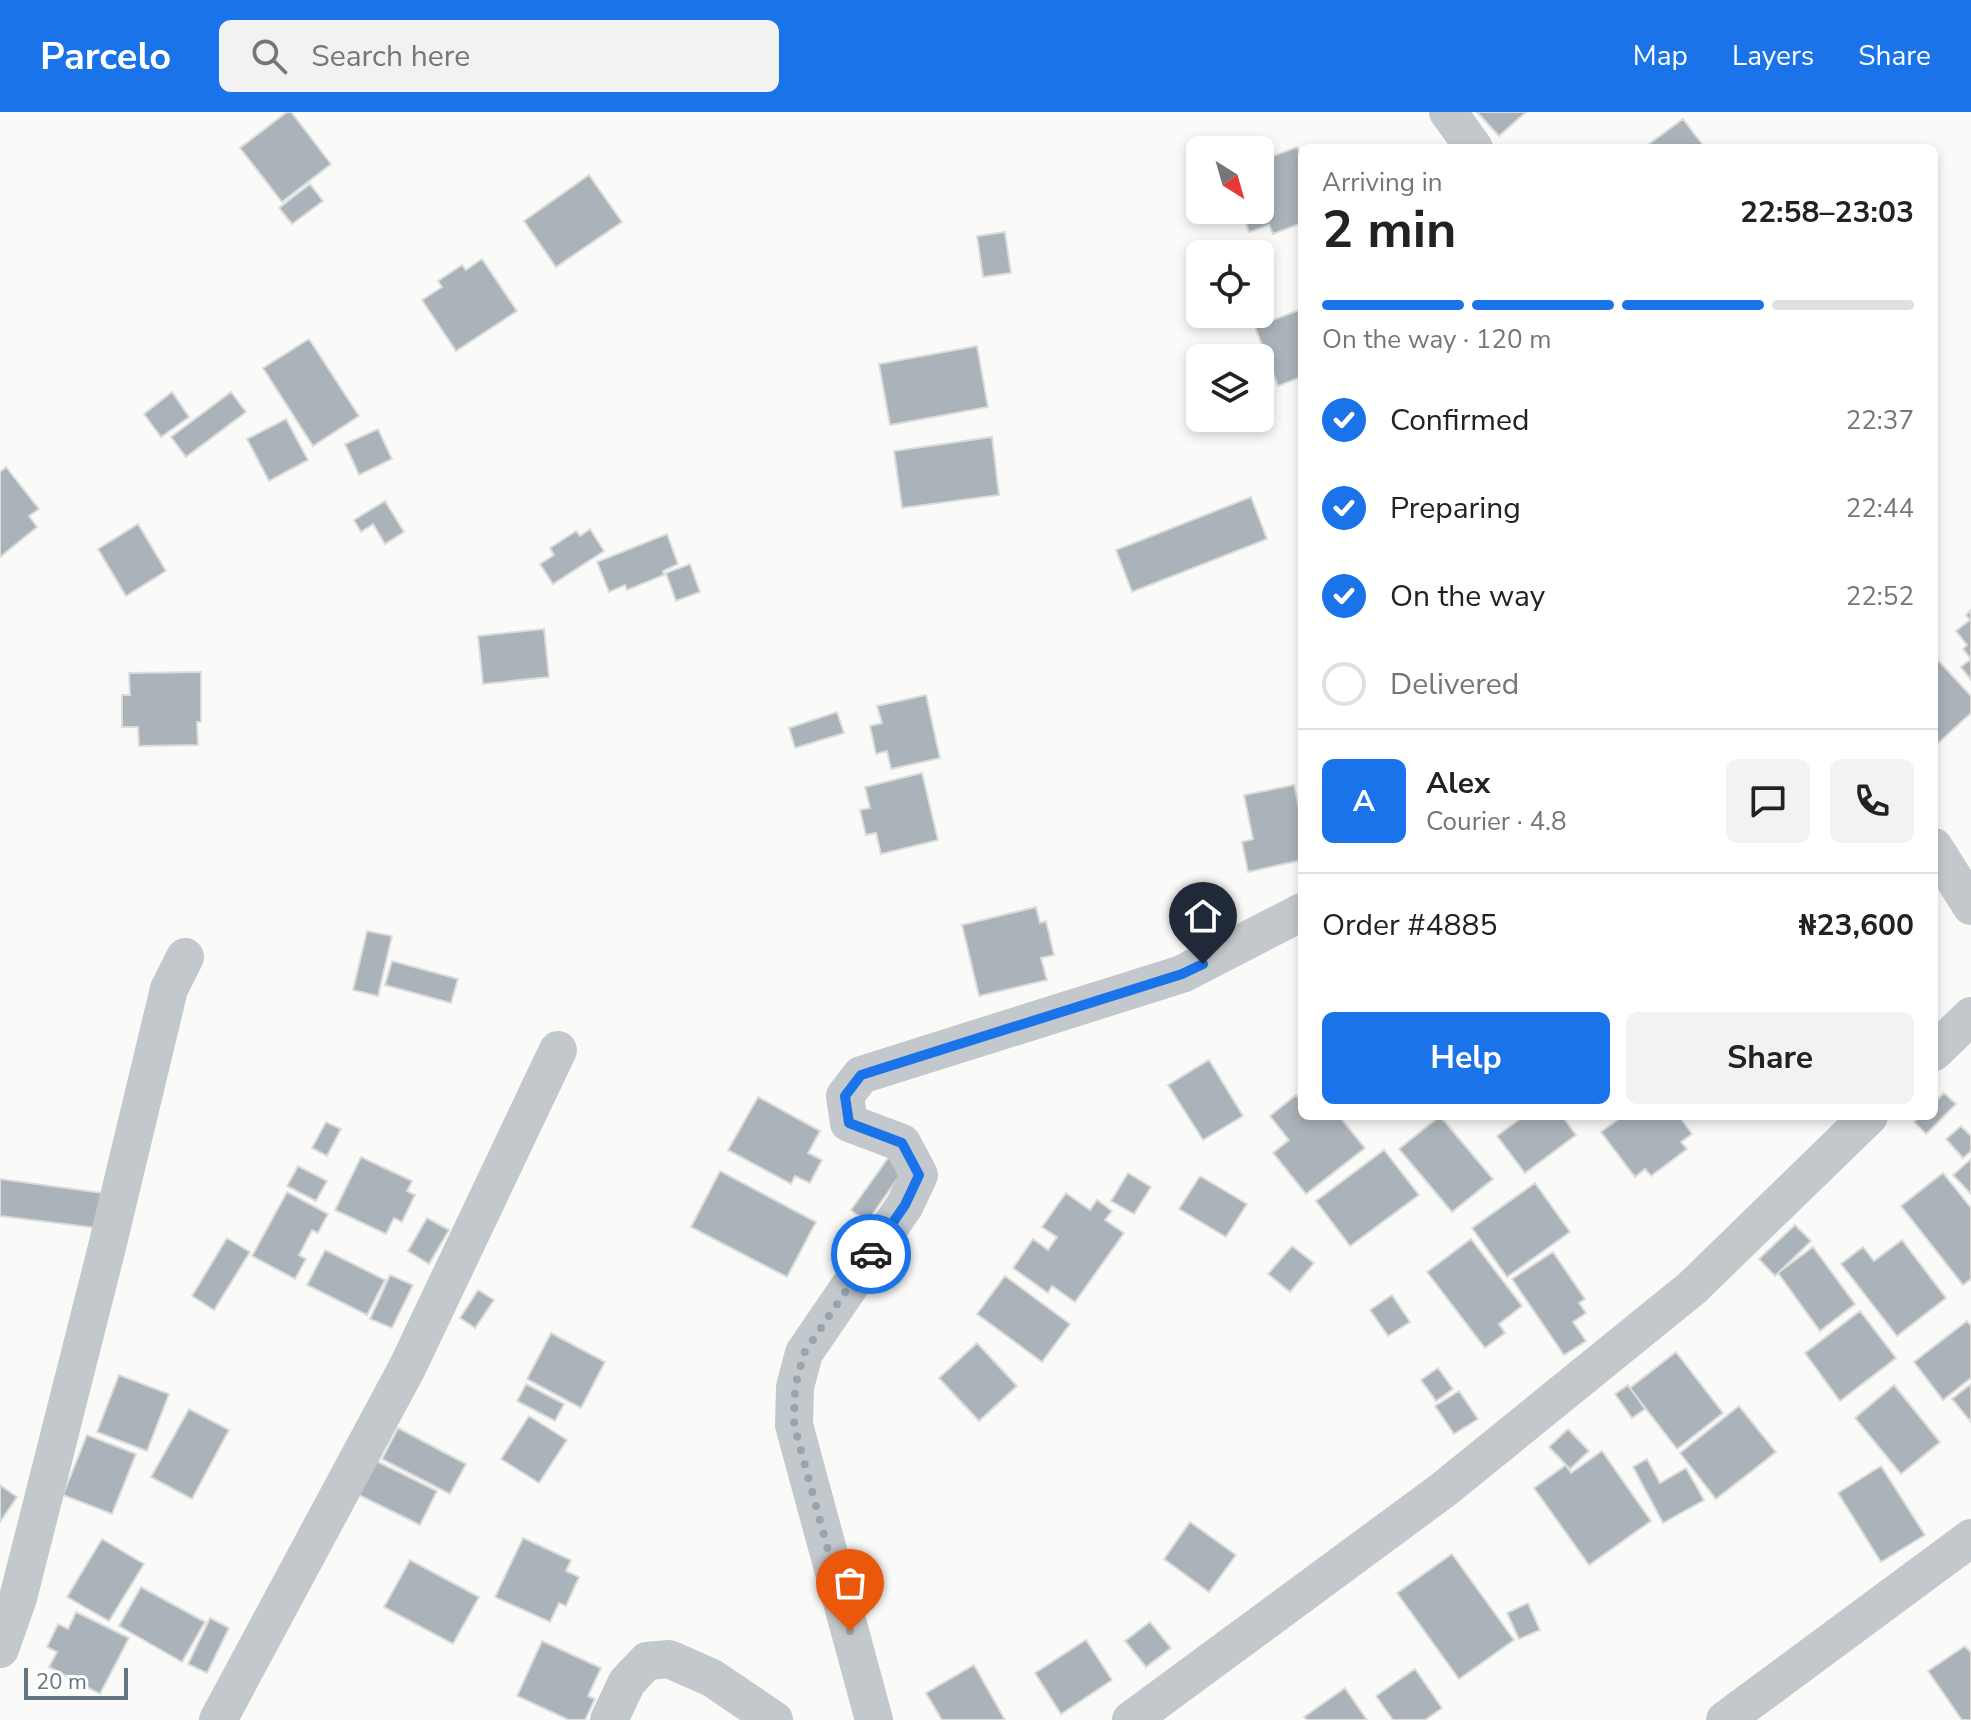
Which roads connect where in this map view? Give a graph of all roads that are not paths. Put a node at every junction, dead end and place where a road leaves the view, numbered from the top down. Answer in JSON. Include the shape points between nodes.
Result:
{"nodes":[{"id":1,"x":1448,"y":112,"type":"edge"},
{"id":2,"x":1471,"y":144,"type":"edge"},
{"id":3,"x":1938,"y":853,"type":"edge"},
{"id":4,"x":1971,"y":906,"type":"edge"},
{"id":5,"x":1298,"y":914,"type":"edge"},
{"id":6,"x":185,"y":957,"type":"dead end"},
{"id":7,"x":1971,"y":1016,"type":"edge"},
{"id":8,"x":1938,"y":1048,"type":"edge"},
{"id":9,"x":558,"y":1050,"type":"dead end"},
{"id":10,"x":1865,"y":1120,"type":"edge"},
{"id":11,"x":1971,"y":1538,"type":"edge"},
{"id":12,"x":0,"y":1649,"type":"edge"},
{"id":13,"x":218,"y":1720,"type":"edge"},
{"id":14,"x":609,"y":1720,"type":"edge"},
{"id":15,"x":774,"y":1720,"type":"edge"},
{"id":16,"x":874,"y":1720,"type":"edge"},
{"id":17,"x":1131,"y":1720,"type":"edge"},
{"id":18,"x":1725,"y":1720,"type":"edge"}],
"edges":[{"from":1,"to":2,"type":"street"},
{"from":3,"to":4,"type":"street"},
{"from":5,"to":16,"type":"street","via":[[1182,974],[861,1075],[845,1096],[849,1123],[902,1143],[919,1175],[905,1205],[804,1353],[795,1387],[794,1425]]},
{"from":6,"to":12,"type":"street","via":[[169,989],[18,1598]]},
{"from":7,"to":8,"type":"street"},
{"from":9,"to":13,"type":"street","via":[[407,1368]]},
{"from":10,"to":17,"type":"street","via":[[1692,1288],[1443,1490]]},
{"from":11,"to":18,"type":"street"},
{"from":14,"to":15,"type":"street","via":[[627,1682],[647,1661],[669,1659],[712,1678]]}]}
